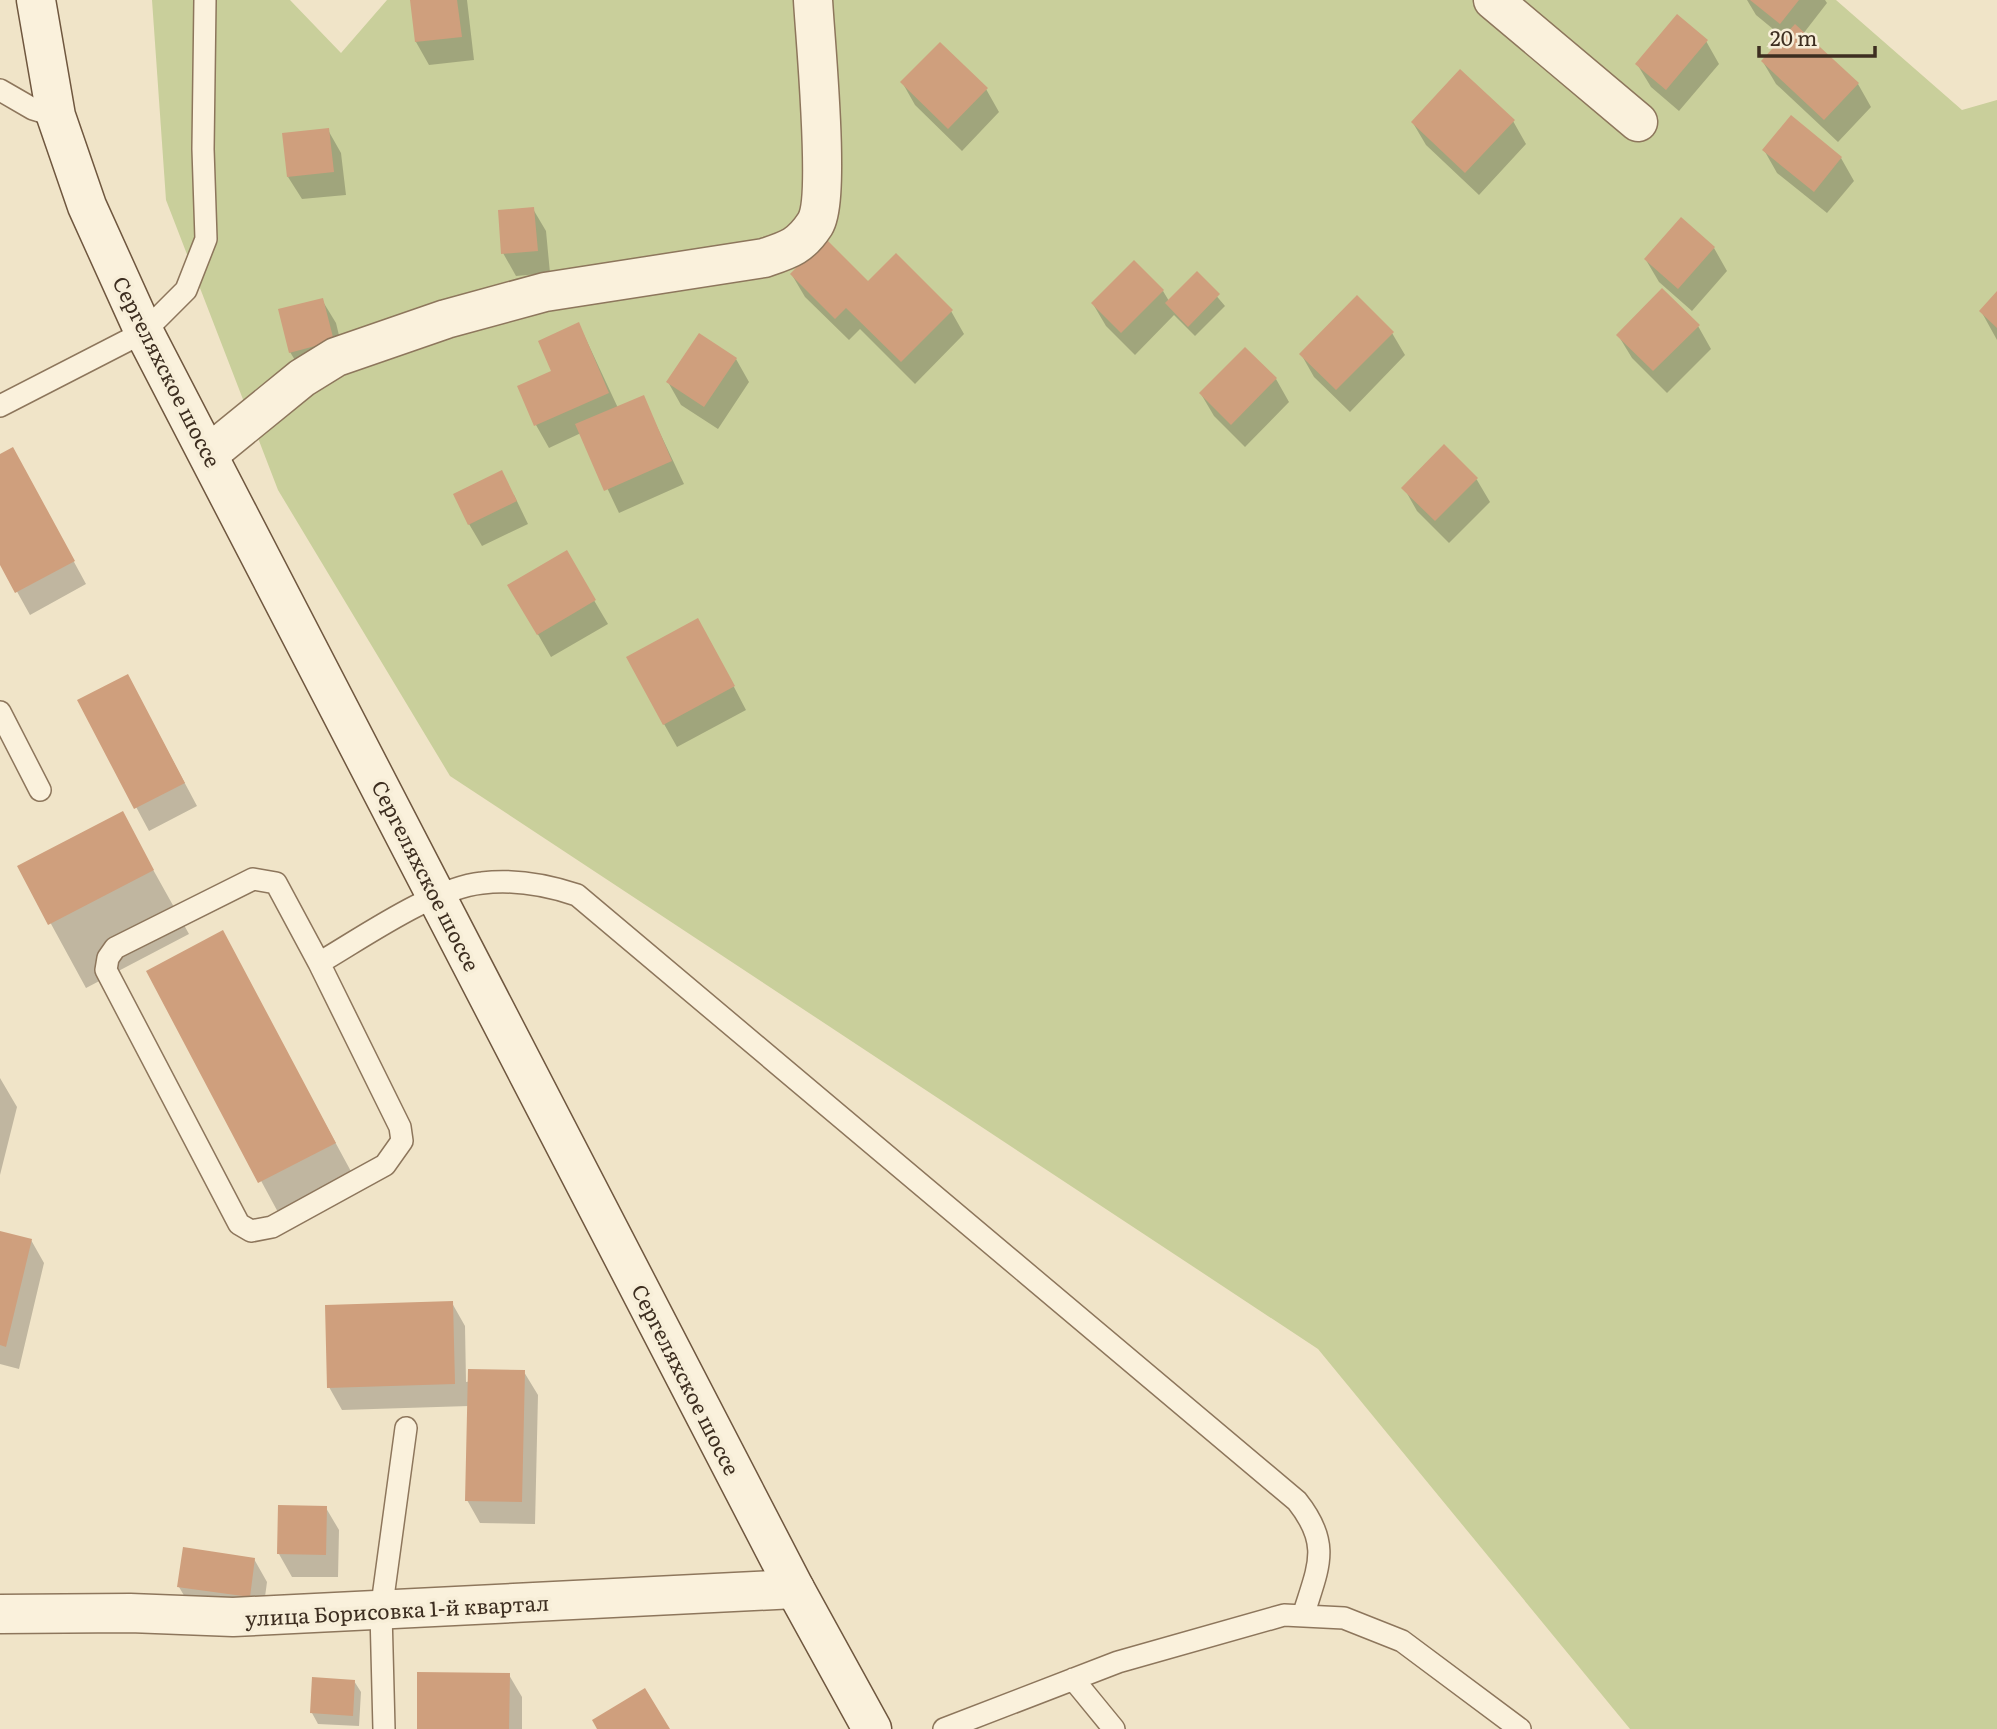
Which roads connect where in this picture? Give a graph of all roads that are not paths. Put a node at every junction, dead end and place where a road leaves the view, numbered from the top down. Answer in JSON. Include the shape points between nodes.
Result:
{"nodes":[{"id":1,"x":36,"y":0,"type":"edge"},
{"id":2,"x":205,"y":0,"type":"edge"},
{"id":3,"x":813,"y":0,"type":"edge"},
{"id":4,"x":1493,"y":0,"type":"edge"},
{"id":5,"x":0,"y":90,"type":"edge"},
{"id":6,"x":56,"y":116,"type":"junction"},
{"id":7,"x":1638,"y":122,"type":"dead end"},
{"id":8,"x":145,"y":332,"type":"junction"},
{"id":9,"x":0,"y":406,"type":"edge"},
{"id":10,"x":210,"y":453,"type":"junction"},
{"id":11,"x":0,"y":712,"type":"edge"},
{"id":12,"x":40,"y":790,"type":"dead end"},
{"id":13,"x":438,"y":896,"type":"junction"},
{"id":14,"x":318,"y":963,"type":"junction"},
{"id":15,"x":406,"y":1429,"type":"dead end"},
{"id":16,"x":795,"y":1589,"type":"junction"},
{"id":17,"x":381,"y":1612,"type":"junction"},
{"id":18,"x":0,"y":1615,"type":"edge"},
{"id":19,"x":1303,"y":1616,"type":"junction"},
{"id":20,"x":1073,"y":1679,"type":"junction"},
{"id":21,"x":384,"y":1729,"type":"edge"},
{"id":22,"x":872,"y":1729,"type":"edge"},
{"id":23,"x":944,"y":1729,"type":"edge"},
{"id":24,"x":1114,"y":1729,"type":"edge"},
{"id":25,"x":1520,"y":1729,"type":"edge"}],
"edges":[{"from":1,"to":6,"type":"main road","name":"Сергеляхское шоссе"},
{"from":2,"to":8,"type":"lane","via":[[206,239],[186,289]]},
{"from":3,"to":10,"type":"main road","via":[[822,149],[817,221],[796,248],[764,258],[545,292],[446,319],[336,357],[302,378]]},
{"from":4,"to":7,"type":"main road"},
{"from":5,"to":6,"type":"lane"},
{"from":6,"to":8,"type":"main road","name":"Сергеляхское шоссе","via":[[87,206]]},
{"from":8,"to":9,"type":"lane"},
{"from":8,"to":10,"type":"main road","name":"Сергеляхское шоссе"},
{"from":10,"to":13,"type":"main road","name":"Сергеляхское шоссе"},
{"from":11,"to":12,"type":"lane"},
{"from":13,"to":14,"type":"lane"},
{"from":13,"to":16,"type":"main road","name":"Сергеляхское шоссе"},
{"from":13,"to":19,"type":"lane","via":[[479,883],[523,883],[577,895],[599,910],[1297,1501],[1314,1524],[1321,1549]]},
{"from":14,"to":14,"type":"lane","via":[[275,883],[253,879],[121,944],[108,958],[107,971],[239,1224],[251,1231],[272,1227],[385,1165],[402,1141],[400,1127]]},
{"from":15,"to":17,"type":"lane"},
{"from":16,"to":17,"type":"main road","name":"улица Борисовка 1-й квартал"},
{"from":16,"to":22,"type":"main road","name":"Сергеляхское шоссе"},
{"from":17,"to":18,"type":"main road","name":"улица Борисовка 1-й квартал","via":[[233,1617]]},
{"from":17,"to":21,"type":"lane"},
{"from":19,"to":20,"type":"lane","via":[[1284,1615]]},
{"from":19,"to":25,"type":"lane","via":[[1344,1618],[1402,1641]]},
{"from":20,"to":23,"type":"lane"},
{"from":20,"to":24,"type":"lane"}]}
